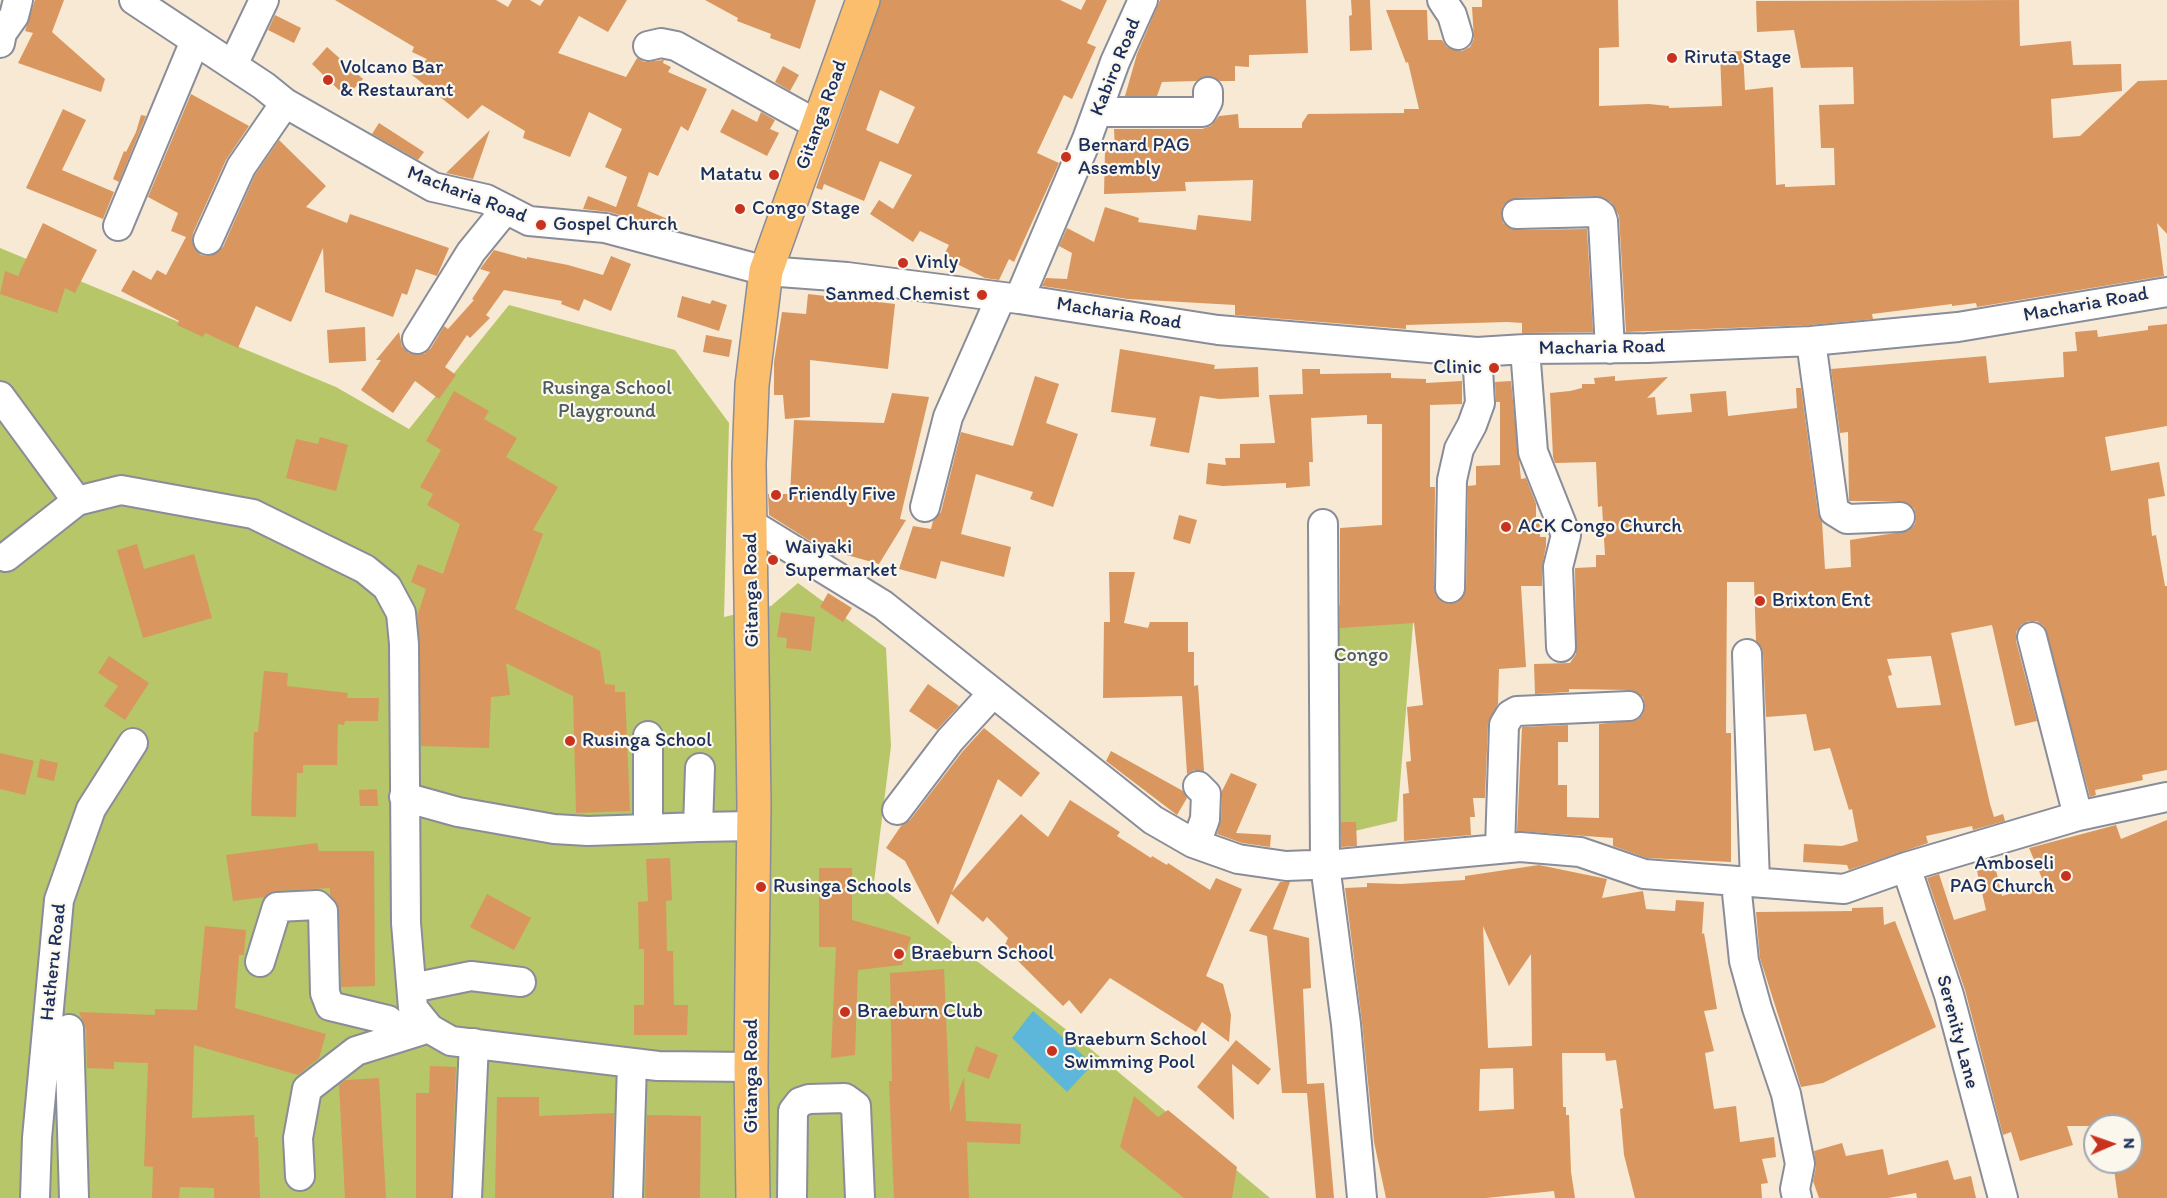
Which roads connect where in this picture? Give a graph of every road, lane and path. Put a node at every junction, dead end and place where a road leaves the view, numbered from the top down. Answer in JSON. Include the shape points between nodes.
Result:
{"nodes":[{"id":1,"x":18,"y":0,"type":"edge"},
{"id":2,"x":134,"y":0,"type":"edge"},
{"id":3,"x":264,"y":0,"type":"edge"},
{"id":4,"x":863,"y":0,"type":"edge"},
{"id":5,"x":1143,"y":0,"type":"edge"},
{"id":6,"x":1442,"y":0,"type":"edge"},
{"id":7,"x":1458,"y":35,"type":"dead end"},
{"id":8,"x":195,"y":41,"type":"junction"},
{"id":9,"x":0,"y":43,"type":"edge"},
{"id":10,"x":648,"y":46,"type":"dead end"},
{"id":11,"x":233,"y":65,"type":"junction"},
{"id":12,"x":1208,"y":92,"type":"dead end"},
{"id":13,"x":285,"y":104,"type":"junction"},
{"id":14,"x":1097,"y":112,"type":"junction"},
{"id":15,"x":818,"y":125,"type":"junction"},
{"id":16,"x":506,"y":209,"type":"junction"},
{"id":17,"x":1517,"y":214,"type":"dead end"},
{"id":18,"x":118,"y":226,"type":"dead end"},
{"id":19,"x":208,"y":240,"type":"dead end"},
{"id":20,"x":766,"y":271,"type":"junction"},
{"id":21,"x":2167,"y":292,"type":"edge"},
{"id":22,"x":1010,"y":298,"type":"junction"},
{"id":23,"x":417,"y":339,"type":"dead end"},
{"id":24,"x":1811,"y":341,"type":"junction"},
{"id":25,"x":1525,"y":349,"type":"junction"},
{"id":26,"x":1610,"y":349,"type":"junction"},
{"id":27,"x":1477,"y":352,"type":"junction"},
{"id":28,"x":0,"y":396,"type":"edge"},
{"id":29,"x":77,"y":501,"type":"junction"},
{"id":30,"x":925,"y":507,"type":"dead end"},
{"id":31,"x":1900,"y":517,"type":"dead end"},
{"id":32,"x":751,"y":524,"type":"junction"},
{"id":33,"x":1323,"y":524,"type":"dead end"},
{"id":34,"x":6,"y":557,"type":"dead end"},
{"id":35,"x":1450,"y":588,"type":"dead end"},
{"id":36,"x":2032,"y":637,"type":"dead end"},
{"id":37,"x":1561,"y":647,"type":"dead end"},
{"id":38,"x":1747,"y":654,"type":"dead end"},
{"id":39,"x":993,"y":693,"type":"junction"},
{"id":40,"x":1629,"y":706,"type":"dead end"},
{"id":41,"x":648,"y":736,"type":"dead end"},
{"id":42,"x":133,"y":743,"type":"dead end"},
{"id":43,"x":700,"y":768,"type":"dead end"},
{"id":44,"x":1198,"y":786,"type":"dead end"},
{"id":45,"x":404,"y":797,"type":"junction"},
{"id":46,"x":2167,"y":797,"type":"edge"},
{"id":47,"x":897,"y":810,"type":"dead end"},
{"id":48,"x":2078,"y":816,"type":"junction"},
{"id":49,"x":753,"y":826,"type":"junction"},
{"id":50,"x":698,"y":827,"type":"junction"},
{"id":51,"x":648,"y":829,"type":"junction"},
{"id":52,"x":1196,"y":844,"type":"junction"},
{"id":53,"x":1500,"y":848,"type":"junction"},
{"id":54,"x":1325,"y":865,"type":"junction"},
{"id":55,"x":1906,"y":867,"type":"junction"},
{"id":56,"x":1746,"y":883,"type":"junction"},
{"id":57,"x":260,"y":962,"type":"dead end"},
{"id":58,"x":521,"y":982,"type":"dead end"},
{"id":59,"x":412,"y":988,"type":"junction"},
{"id":60,"x":69,"y":1029,"type":"dead end"},
{"id":61,"x":417,"y":1032,"type":"junction"},
{"id":62,"x":474,"y":1043,"type":"junction"},
{"id":63,"x":632,"y":1063,"type":"junction"},
{"id":64,"x":751,"y":1067,"type":"junction"},
{"id":65,"x":71,"y":1135,"type":"junction"},
{"id":66,"x":37,"y":1138,"type":"junction"},
{"id":67,"x":300,"y":1176,"type":"dead end"},
{"id":68,"x":792,"y":1193,"type":"edge"},
{"id":69,"x":753,"y":1194,"type":"edge"},
{"id":70,"x":35,"y":1198,"type":"edge"},
{"id":71,"x":74,"y":1198,"type":"edge"},
{"id":72,"x":467,"y":1198,"type":"edge"},
{"id":73,"x":628,"y":1198,"type":"edge"},
{"id":74,"x":860,"y":1198,"type":"edge"},
{"id":75,"x":1362,"y":1198,"type":"edge"},
{"id":76,"x":1797,"y":1198,"type":"edge"},
{"id":77,"x":2003,"y":1198,"type":"edge"}],
"edges":[{"from":1,"to":9,"type":"street"},
{"from":2,"to":8,"type":"street","name":"Macharia Road"},
{"from":3,"to":11,"type":"street"},
{"from":4,"to":15,"type":"main road","name":"Gitanga Road"},
{"from":5,"to":14,"type":"street","name":"Kabiro Road"},
{"from":6,"to":7,"type":"street"},
{"from":8,"to":11,"type":"street","name":"Macharia Road"},
{"from":8,"to":18,"type":"street"},
{"from":10,"to":15,"type":"street","via":[[676,46]]},
{"from":11,"to":13,"type":"street","name":"Macharia Road"},
{"from":12,"to":14,"type":"street","via":[[1202,112]]},
{"from":13,"to":16,"type":"street","name":"Macharia Road","via":[[433,187],[486,199]]},
{"from":13,"to":19,"type":"street","via":[[241,167]]},
{"from":14,"to":22,"type":"street","name":"Kabiro Road"},
{"from":15,"to":20,"type":"main road","name":"Gitanga Road"},
{"from":16,"to":20,"type":"street","name":"Macharia Road","via":[[529,221],[605,228]]},
{"from":16,"to":23,"type":"street","via":[[471,252]]},
{"from":17,"to":26,"type":"street","via":[[1601,215]]},
{"from":20,"to":22,"type":"street","name":"Macharia Road"},
{"from":20,"to":32,"type":"main road","name":"Gitanga Road","via":[[752,385]]},
{"from":21,"to":24,"type":"street","name":"Macharia Road","via":[[1958,327]]},
{"from":22,"to":27,"type":"street","name":"Macharia Road","via":[[1218,330]]},
{"from":22,"to":30,"type":"street","name":"Kabiro Road","via":[[948,417]]},
{"from":24,"to":26,"type":"street","name":"Macharia Road"},
{"from":24,"to":31,"type":"street","via":[[1834,511],[1847,519]]},
{"from":25,"to":26,"type":"street","name":"Macharia Road"},
{"from":25,"to":27,"type":"street","name":"Macharia Road"},
{"from":25,"to":37,"type":"street","via":[[1533,452],[1566,536],[1558,567]]},
{"from":27,"to":35,"type":"street","via":[[1480,403],[1459,449],[1452,480]]},
{"from":28,"to":29,"type":"street"},
{"from":29,"to":34,"type":"street"},
{"from":29,"to":45,"type":"street","via":[[121,490],[253,514],[365,569],[387,587],[401,613],[404,644]]},
{"from":32,"to":39,"type":"street","via":[[883,605]]},
{"from":32,"to":49,"type":"main road","name":"Gitanga Road"},
{"from":33,"to":54,"type":"street"},
{"from":36,"to":48,"type":"street"},
{"from":38,"to":56,"type":"street"},
{"from":39,"to":47,"type":"street","via":[[950,740]]},
{"from":39,"to":52,"type":"street","via":[[1153,820]]},
{"from":40,"to":53,"type":"street","via":[[1517,711],[1510,715],[1504,725]]},
{"from":41,"to":51,"type":"street"},
{"from":42,"to":66,"type":"street","name":"Hatheru Road","via":[[92,809],[59,900]]},
{"from":43,"to":50,"type":"street"},
{"from":44,"to":52,"type":"street","via":[[1206,794],[1205,819]]},
{"from":45,"to":51,"type":"street","via":[[458,812],[554,830]]},
{"from":45,"to":59,"type":"street","via":[[406,923]]},
{"from":46,"to":48,"type":"street"},
{"from":48,"to":55,"type":"street"},
{"from":49,"to":50,"type":"street"},
{"from":49,"to":64,"type":"main road","name":"Gitanga Road"},
{"from":50,"to":51,"type":"street"},
{"from":52,"to":54,"type":"street","via":[[1238,860],[1286,866]]},
{"from":53,"to":54,"type":"street"},
{"from":53,"to":56,"type":"street","via":[[1580,852],[1644,874]]},
{"from":54,"to":75,"type":"street","via":[[1346,1024]]},
{"from":55,"to":56,"type":"street","via":[[1844,889]]},
{"from":55,"to":77,"type":"street","name":"Serenity Lane","via":[[1949,995]]},
{"from":56,"to":76,"type":"street","via":[[1744,961],[1786,1094],[1800,1164]]},
{"from":57,"to":61,"type":"street","via":[[277,907],[317,905],[323,911],[325,993],[330,1006],[388,1020]]},
{"from":58,"to":59,"type":"street","via":[[471,976]]},
{"from":59,"to":61,"type":"street"},
{"from":60,"to":65,"type":"street"},
{"from":61,"to":62,"type":"street"},
{"from":61,"to":67,"type":"street","via":[[356,1051],[307,1089],[298,1137]]},
{"from":62,"to":63,"type":"street"},
{"from":62,"to":72,"type":"street"},
{"from":63,"to":64,"type":"street"},
{"from":63,"to":73,"type":"street"},
{"from":64,"to":69,"type":"main road","name":"Gitanga Road"},
{"from":65,"to":66,"type":"street"},
{"from":65,"to":71,"type":"street"},
{"from":66,"to":70,"type":"street","name":"Hatheru Road"},
{"from":68,"to":69,"type":"street"},
{"from":68,"to":74,"type":"street","via":[[793,1111],[809,1099],[845,1098],[856,1106]]}]}
